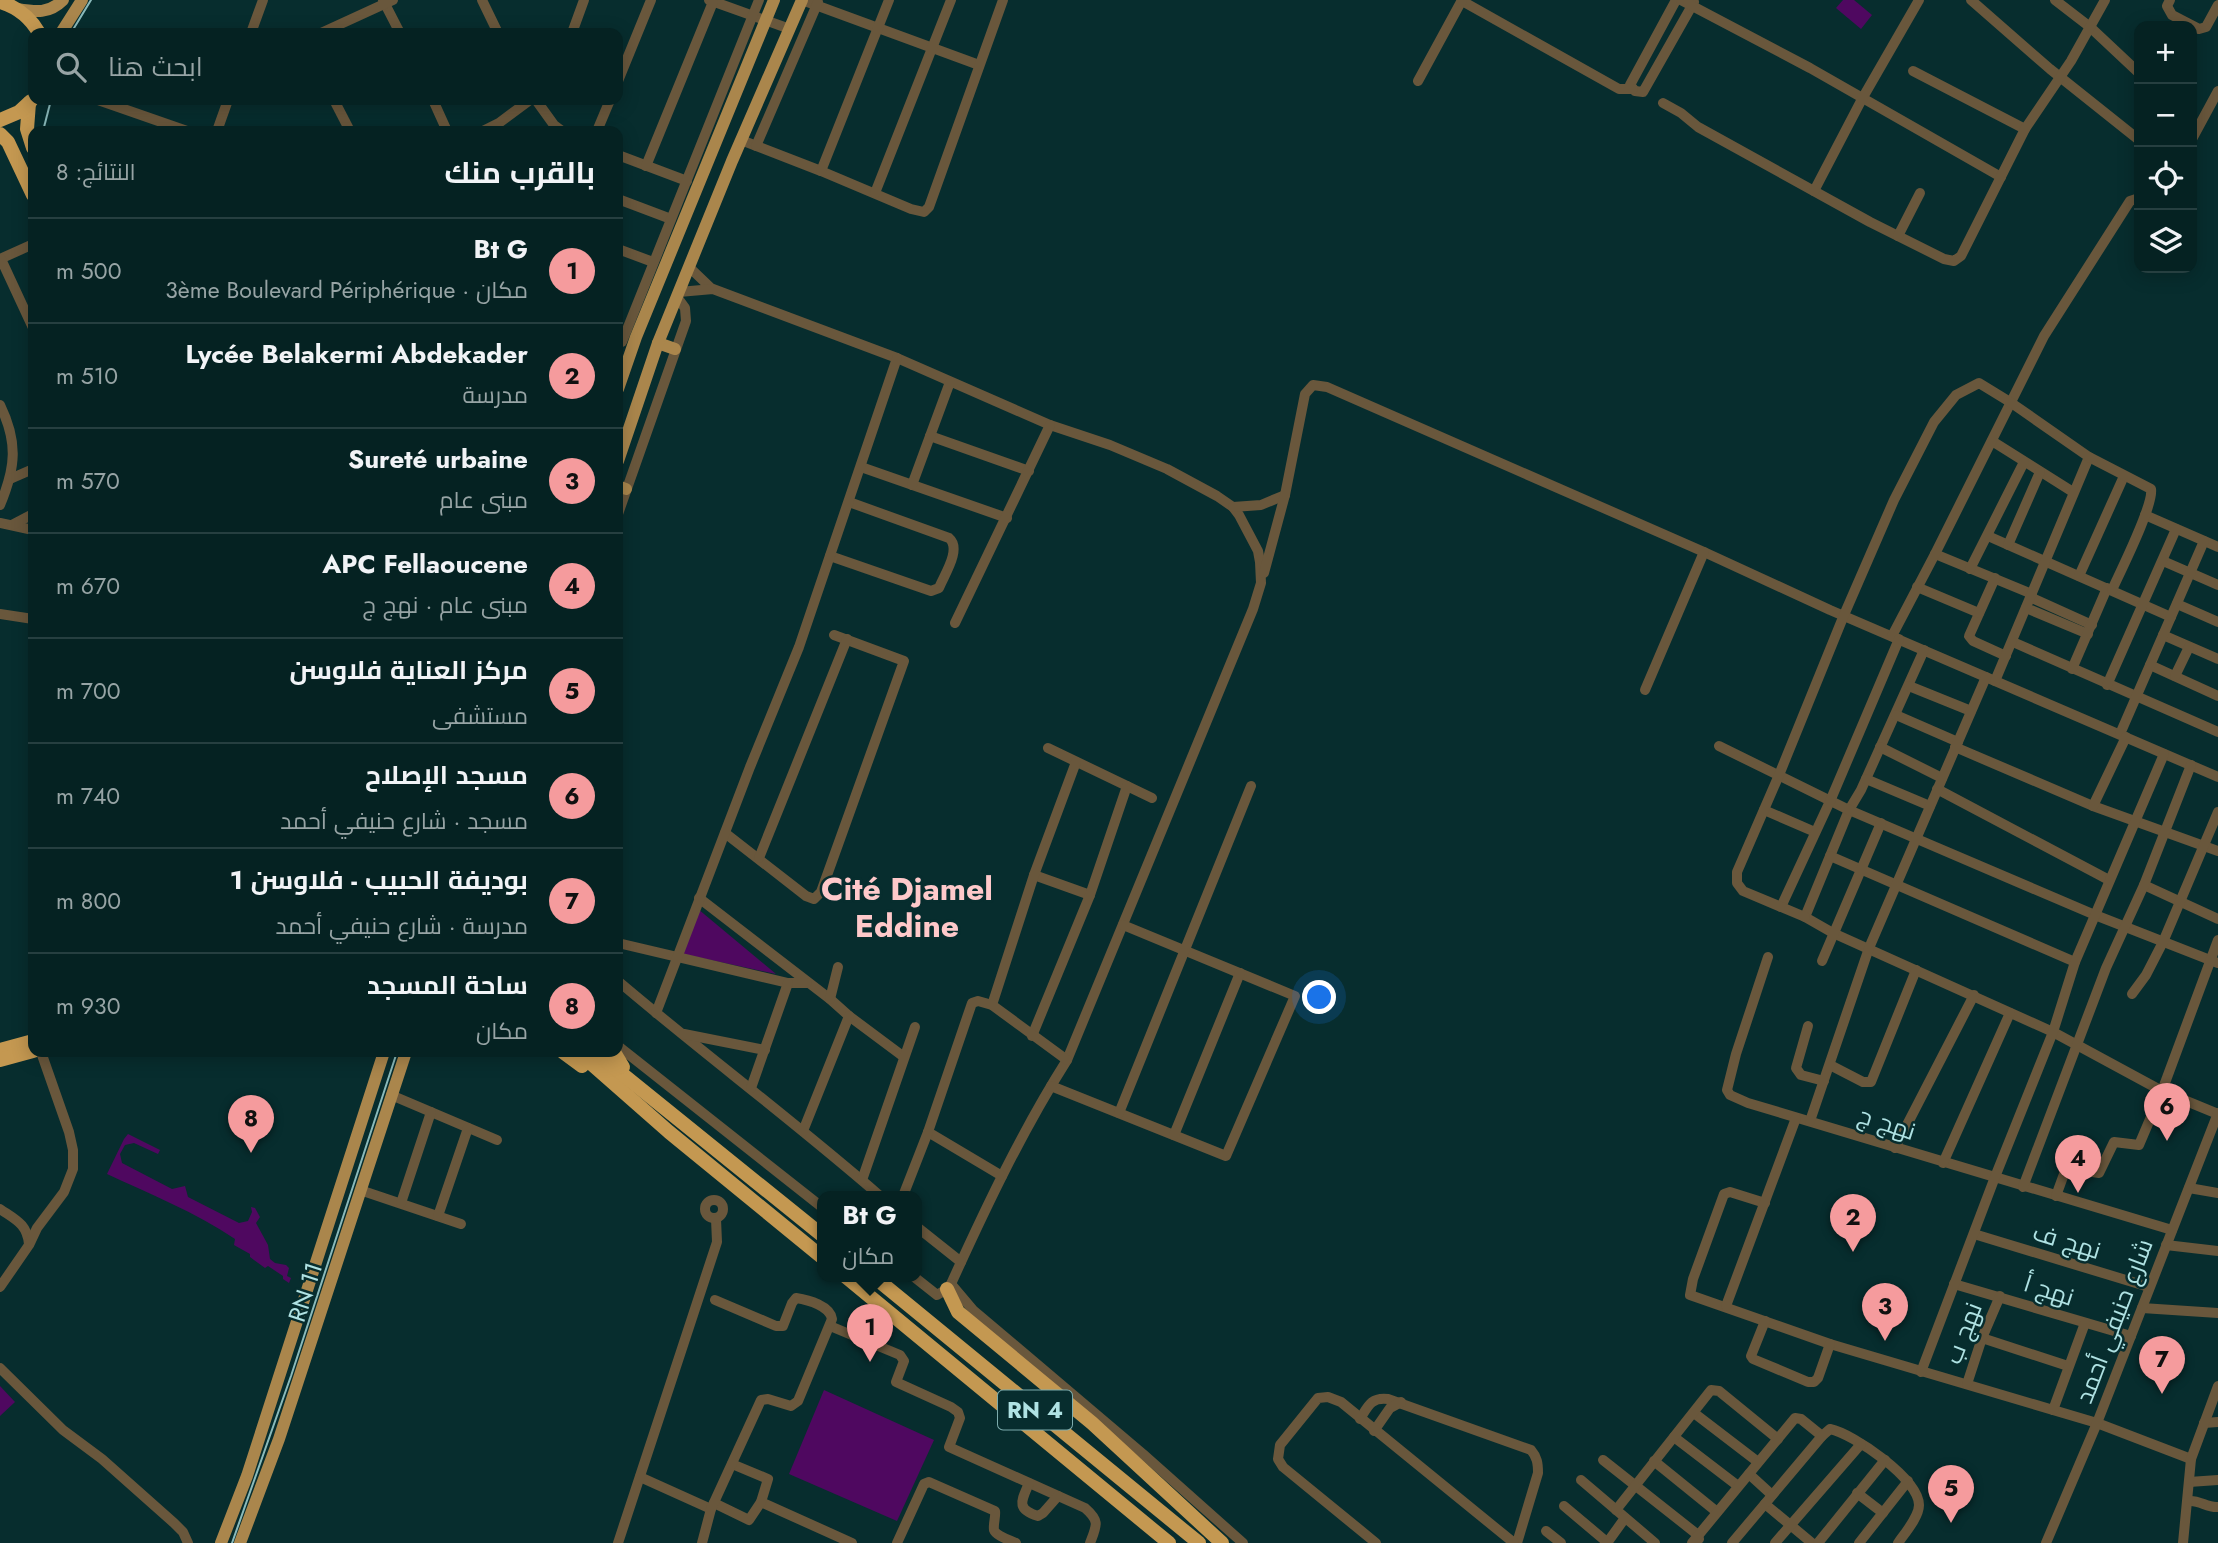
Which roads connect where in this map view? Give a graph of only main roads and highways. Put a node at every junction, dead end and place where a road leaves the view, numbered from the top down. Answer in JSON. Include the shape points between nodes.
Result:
{"nodes":[{"id":1,"x":63,"y":0,"type":"edge"},
{"id":2,"x":82,"y":0,"type":"edge"},
{"id":3,"x":774,"y":0,"type":"edge"},
{"id":4,"x":802,"y":0,"type":"edge"},
{"id":5,"x":0,"y":2,"type":"edge"},
{"id":6,"x":17,"y":9,"type":"junction"},
{"id":7,"x":35,"y":28,"type":"edge"},
{"id":8,"x":64,"y":28,"type":"edge"},
{"id":9,"x":28,"y":104,"type":"edge"},
{"id":10,"x":30,"y":105,"type":"edge"},
{"id":11,"x":0,"y":120,"type":"edge"},
{"id":12,"x":28,"y":132,"type":"edge"},
{"id":13,"x":0,"y":134,"type":"edge"},
{"id":14,"x":28,"y":184,"type":"edge"},
{"id":15,"x":658,"y":342,"type":"junction"},
{"id":16,"x":675,"y":349,"type":"road end"},
{"id":17,"x":623,"y":375,"type":"edge"},
{"id":18,"x":623,"y":446,"type":"edge"},
{"id":19,"x":28,"y":1042,"type":"edge"},
{"id":20,"x":0,"y":1049,"type":"edge"},
{"id":21,"x":28,"y":1052,"type":"edge"},
{"id":22,"x":382,"y":1057,"type":"edge"},
{"id":23,"x":404,"y":1057,"type":"edge"},
{"id":24,"x":570,"y":1057,"type":"edge"},
{"id":25,"x":584,"y":1057,"type":"edge"},
{"id":26,"x":601,"y":1057,"type":"edge"},
{"id":27,"x":613,"y":1057,"type":"edge"},
{"id":28,"x":617,"y":1057,"type":"edge"},
{"id":29,"x":0,"y":1060,"type":"edge"},
{"id":30,"x":623,"y":1067,"type":"junction"},
{"id":31,"x":640,"y":1088,"type":"junction"},
{"id":32,"x":670,"y":1132,"type":"junction"},
{"id":33,"x":817,"y":1231,"type":"edge"},
{"id":34,"x":817,"y":1253,"type":"edge"},
{"id":35,"x":852,"y":1282,"type":"edge"},
{"id":36,"x":880,"y":1282,"type":"edge"},
{"id":37,"x":945,"y":1289,"type":"road end"},
{"id":38,"x":220,"y":1543,"type":"edge"},
{"id":39,"x":240,"y":1543,"type":"edge"},
{"id":40,"x":1169,"y":1543,"type":"edge"},
{"id":41,"x":1199,"y":1543,"type":"edge"},
{"id":42,"x":1222,"y":1543,"type":"edge"}],
"edges":[{"from":1,"to":6,"type":"main road","via":[[42,12]]},
{"from":2,"to":8,"type":"main road"},
{"from":3,"to":17,"type":"main road","via":[[759,18]]},
{"from":4,"to":15,"type":"main road"},
{"from":5,"to":6,"type":"highway"},
{"from":6,"to":7,"type":"highway"},
{"from":9,"to":11,"type":"highway"},
{"from":10,"to":12,"type":"highway"},
{"from":13,"to":14,"type":"highway"},
{"from":15,"to":16,"type":"main road"},
{"from":15,"to":18,"type":"main road"},
{"from":19,"to":20,"type":"highway"},
{"from":21,"to":29,"type":"highway"},
{"from":22,"to":38,"type":"main road","name":"RN 11","via":[[247,1476]]},
{"from":23,"to":39,"type":"main road","name":"RN 11"},
{"from":24,"to":32,"type":"highway"},
{"from":25,"to":32,"type":"highway"},
{"from":26,"to":31,"type":"highway"},
{"from":27,"to":30,"type":"highway"},
{"from":28,"to":30,"type":"highway"},
{"from":30,"to":31,"type":"highway"},
{"from":31,"to":33,"type":"highway"},
{"from":32,"to":34,"type":"highway"},
{"from":35,"to":40,"type":"highway","number":"RN 4"},
{"from":36,"to":41,"type":"highway","number":"RN 4"},
{"from":37,"to":42,"type":"highway","via":[[958,1312],[1092,1423]]}]}
